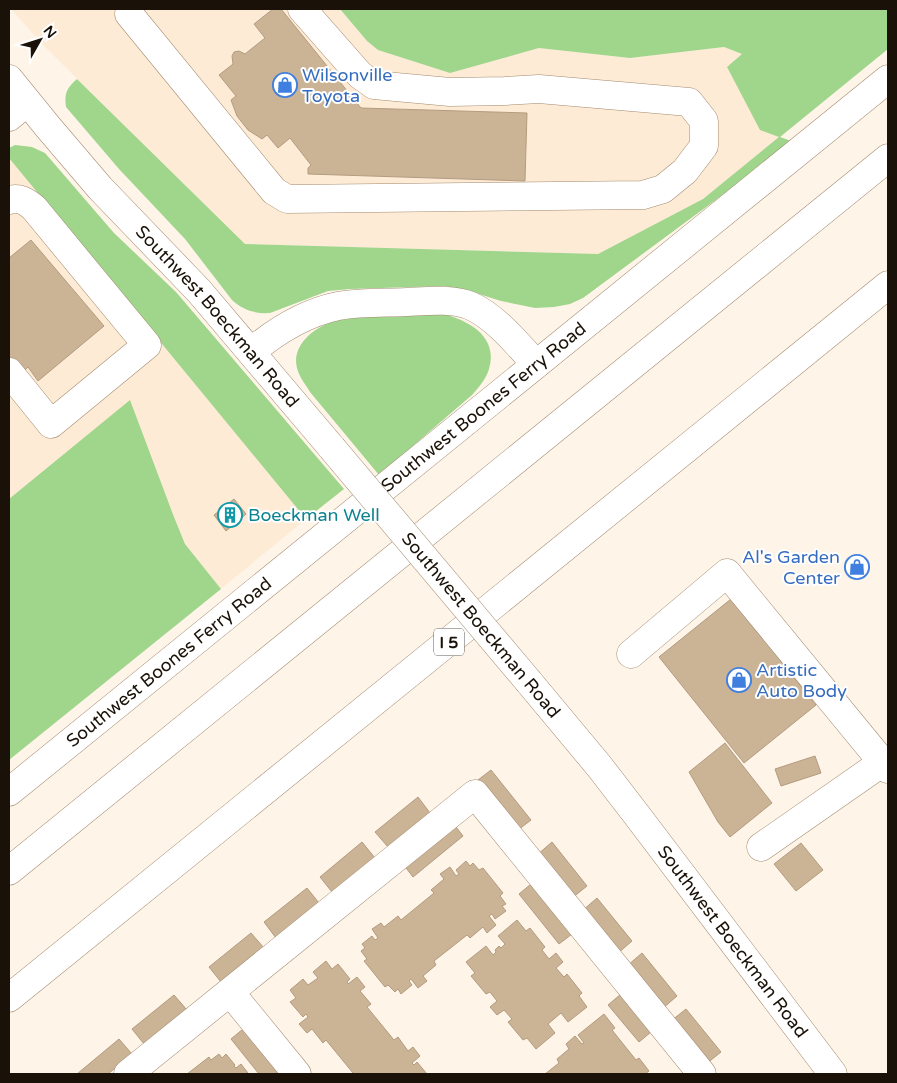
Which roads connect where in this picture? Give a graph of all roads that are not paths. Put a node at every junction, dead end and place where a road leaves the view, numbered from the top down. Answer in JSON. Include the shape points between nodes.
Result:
{"nodes":[{"id":1,"x":302,"y":9,"type":"edge"},
{"id":2,"x":129,"y":14,"type":"dead end"},
{"id":3,"x":888,"y":79,"type":"edge"},
{"id":4,"x":9,"y":80,"type":"edge"},
{"id":5,"x":18,"y":110,"type":"edge"},
{"id":6,"x":888,"y":158,"type":"edge"},
{"id":7,"x":9,"y":200,"type":"edge"},
{"id":8,"x":888,"y":284,"type":"edge"},
{"id":9,"x":251,"y":352,"type":"junction"},
{"id":10,"x":536,"y":364,"type":"junction"},
{"id":11,"x":9,"y":372,"type":"edge"},
{"id":12,"x":630,"y":654,"type":"dead end"},
{"id":13,"x":885,"y":766,"type":"edge"},
{"id":14,"x":9,"y":792,"type":"edge"},
{"id":15,"x":761,"y":847,"type":"dead end"},
{"id":16,"x":9,"y":871,"type":"edge"},
{"id":17,"x":230,"y":992,"type":"junction"},
{"id":18,"x":9,"y":998,"type":"edge"},
{"id":19,"x":128,"y":1074,"type":"edge"},
{"id":20,"x":296,"y":1074,"type":"edge"},
{"id":21,"x":702,"y":1074,"type":"edge"},
{"id":22,"x":833,"y":1074,"type":"edge"}],
"edges":[{"from":1,"to":2,"type":"main road","via":[[360,76],[374,85],[450,92],[539,89],[689,102],[704,121],[704,146],[685,171],[663,189],[643,195],[287,198],[274,191]]},
{"from":3,"to":10,"type":"main road","name":"Southwest Boones Ferry Road"},
{"from":4,"to":5,"type":"main road","name":"Southwest Boeckman Road"},
{"from":5,"to":9,"type":"main road","name":"Southwest Boeckman Road","via":[[100,188],[199,290]]},
{"from":6,"to":16,"type":"main road"},
{"from":7,"to":11,"type":"main road","via":[[25,200],[34,208],[148,345],[51,424]]},
{"from":8,"to":18,"type":"main road","number":"I 5"},
{"from":9,"to":10,"type":"main road","via":[[281,329],[325,310],[355,304],[430,300],[470,306],[487,315]]},
{"from":9,"to":22,"type":"main road","name":"Southwest Boeckman Road","bridge":true,"via":[[599,766]]},
{"from":10,"to":14,"type":"main road","name":"Southwest Boones Ferry Road"},
{"from":12,"to":13,"type":"main road","via":[[727,573]]},
{"from":13,"to":15,"type":"main road"},
{"from":17,"to":19,"type":"main road"},
{"from":17,"to":20,"type":"main road"},
{"from":17,"to":21,"type":"main road","via":[[474,794]]}]}
